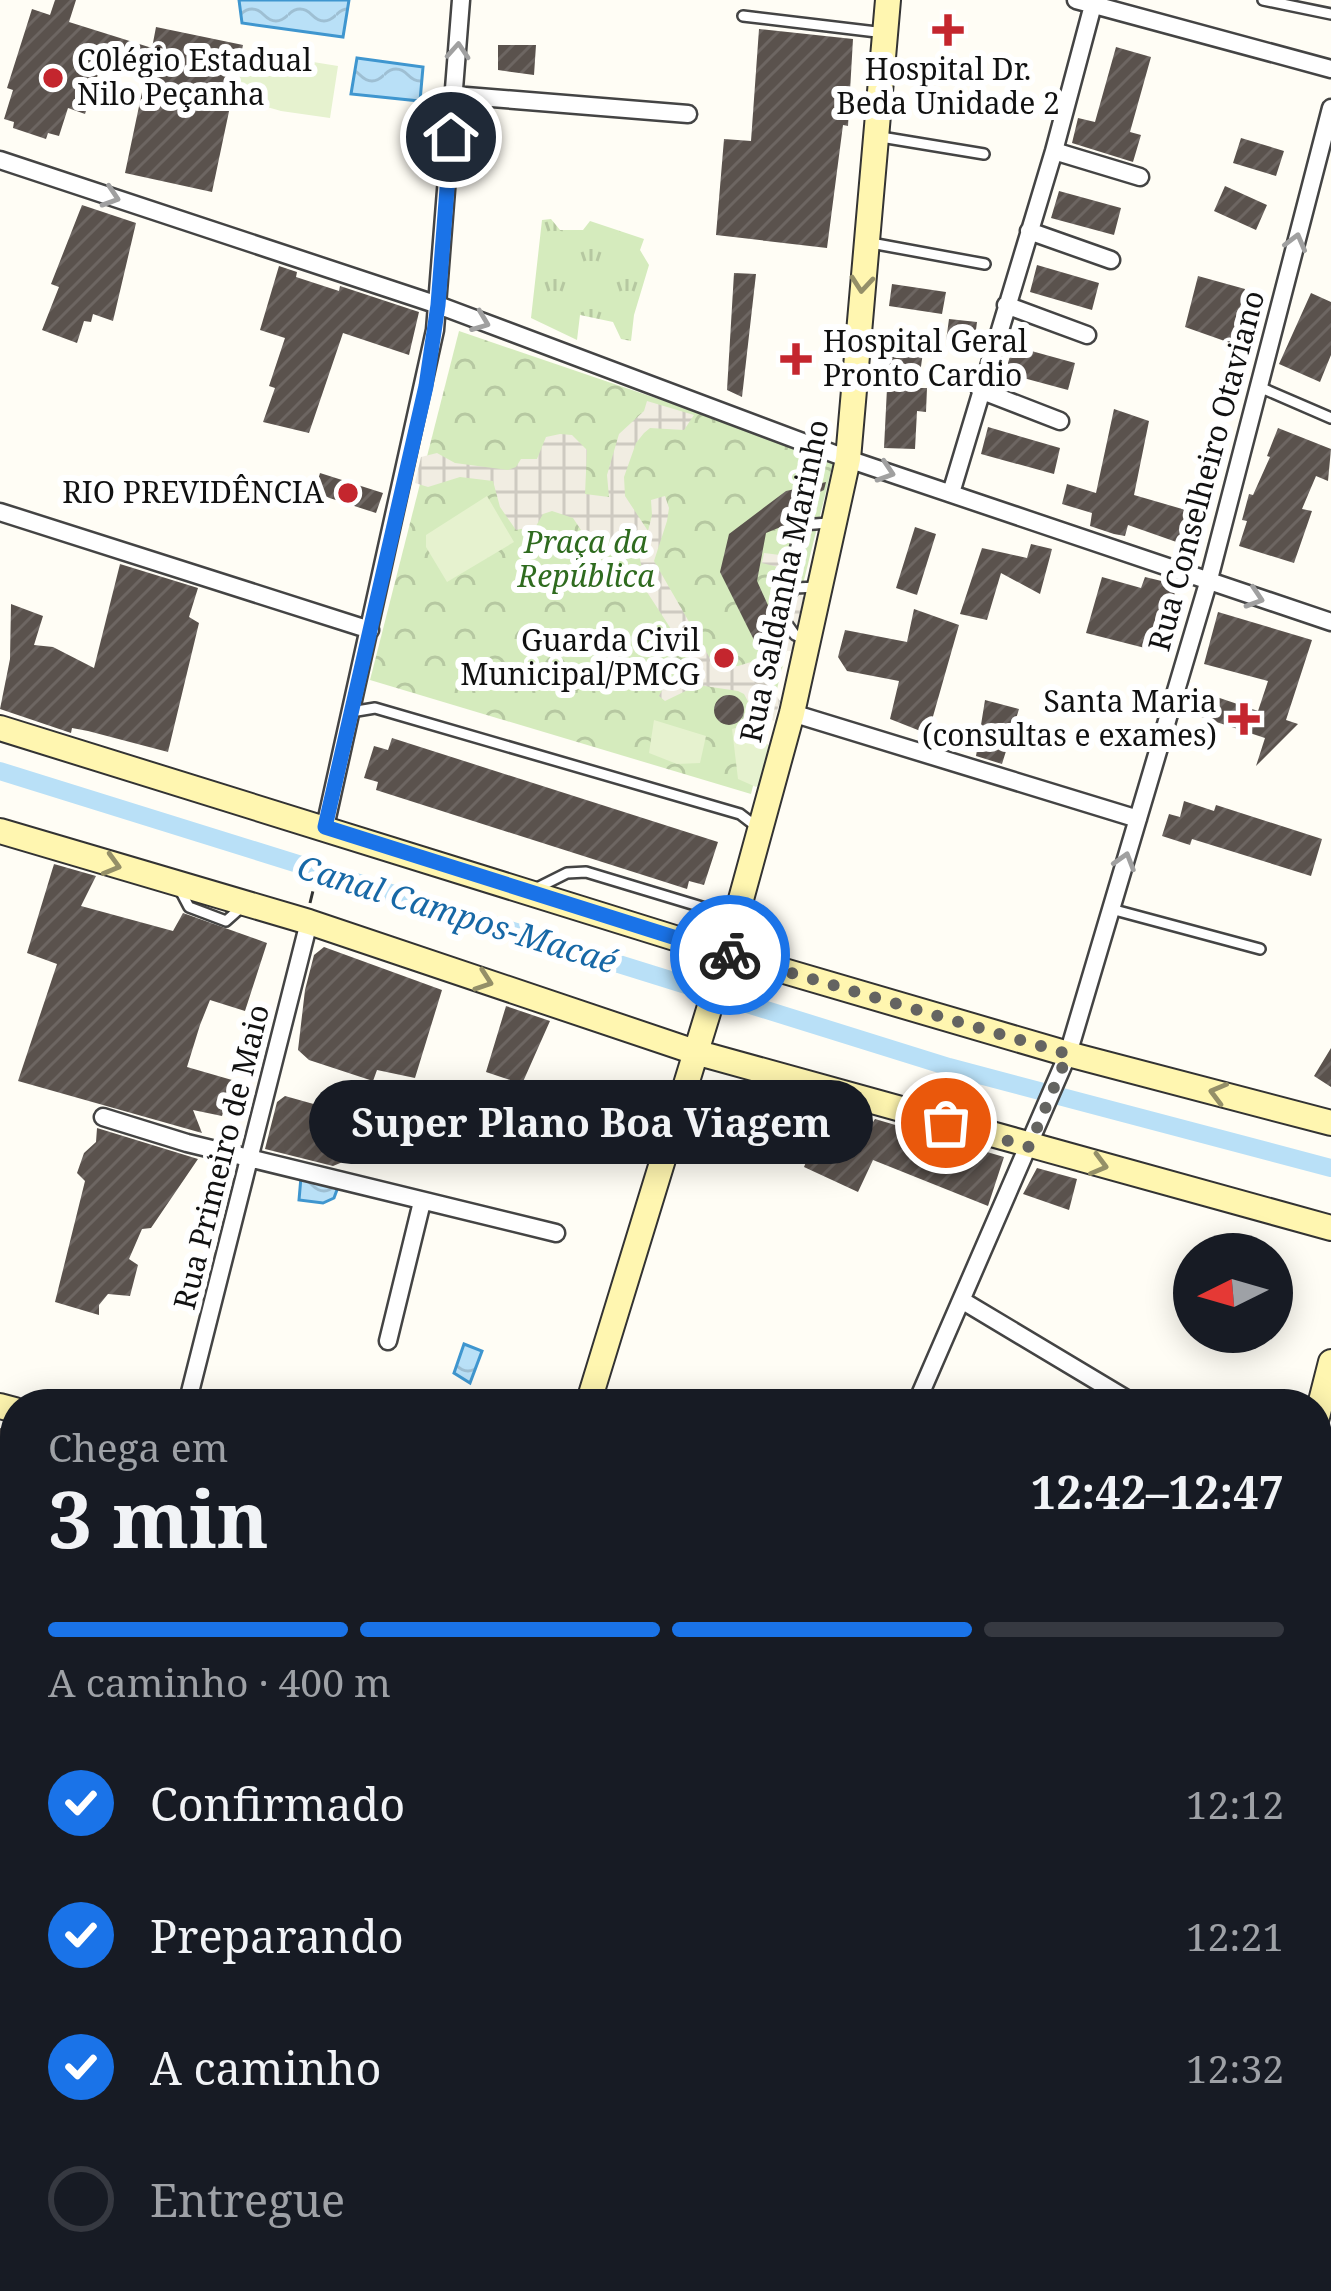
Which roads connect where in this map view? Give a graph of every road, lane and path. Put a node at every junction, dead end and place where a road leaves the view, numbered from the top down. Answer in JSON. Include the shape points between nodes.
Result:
{"nodes":[{"id":1,"x":461,"y":0,"type":"edge"},
{"id":2,"x":888,"y":0,"type":"edge"},
{"id":3,"x":1263,"y":0,"type":"edge"},
{"id":4,"x":1085,"y":3,"type":"edge"},
{"id":5,"x":1331,"y":14,"type":"edge"},
{"id":6,"x":743,"y":16,"type":"dead end"},
{"id":7,"x":885,"y":33,"type":"junction"},
{"id":8,"x":1331,"y":68,"type":"edge"},
{"id":9,"x":454,"y":95,"type":"junction"},
{"id":10,"x":1331,"y":108,"type":"edge"},
{"id":11,"x":688,"y":114,"type":"dead end"},
{"id":12,"x":875,"y":136,"type":"junction"},
{"id":13,"x":1054,"y":151,"type":"junction"},
{"id":14,"x":984,"y":154,"type":"dead end"},
{"id":15,"x":0,"y":160,"type":"edge"},
{"id":16,"x":1140,"y":177,"type":"dead end"},
{"id":17,"x":1029,"y":231,"type":"junction"},
{"id":18,"x":866,"y":242,"type":"junction"},
{"id":19,"x":1111,"y":260,"type":"dead end"},
{"id":20,"x":985,"y":264,"type":"dead end"},
{"id":21,"x":438,"y":305,"type":"junction"},
{"id":22,"x":1006,"y":305,"type":"junction"},
{"id":23,"x":1087,"y":335,"type":"dead end"},
{"id":24,"x":1257,"y":386,"type":"junction"},
{"id":25,"x":980,"y":390,"type":"junction"},
{"id":26,"x":1331,"y":418,"type":"edge"},
{"id":27,"x":1060,"y":421,"type":"dead end"},
{"id":28,"x":848,"y":459,"type":"junction"},
{"id":29,"x":951,"y":493,"type":"junction"},
{"id":30,"x":0,"y":512,"type":"edge"},
{"id":31,"x":834,"y":523,"type":"junction"},
{"id":32,"x":791,"y":564,"type":"dead end"},
{"id":33,"x":1208,"y":583,"type":"junction"},
{"id":34,"x":820,"y":587,"type":"junction"},
{"id":35,"x":784,"y":604,"type":"dead end"},
{"id":36,"x":782,"y":617,"type":"dead end"},
{"id":37,"x":1331,"y":622,"type":"edge"},
{"id":38,"x":370,"y":631,"type":"junction"},
{"id":39,"x":808,"y":641,"type":"junction"},
{"id":40,"x":351,"y":712,"type":"junction"},
{"id":41,"x":792,"y":713,"type":"junction"},
{"id":42,"x":0,"y":728,"type":"edge"},
{"id":43,"x":1138,"y":819,"type":"junction"},
{"id":44,"x":759,"y":830,"type":"junction"},
{"id":45,"x":0,"y":831,"type":"edge"},
{"id":46,"x":324,"y":839,"type":"junction"},
{"id":47,"x":311,"y":890,"type":"dead end"},
{"id":48,"x":529,"y":892,"type":"junction"},
{"id":49,"x":1111,"y":909,"type":"junction"},
{"id":50,"x":735,"y":917,"type":"junction"},
{"id":51,"x":309,"y":922,"type":"junction"},
{"id":52,"x":1259,"y":949,"type":"dead end"},
{"id":53,"x":725,"y":954,"type":"junction"},
{"id":54,"x":695,"y":1052,"type":"junction"},
{"id":55,"x":1068,"y":1054,"type":"junction"},
{"id":56,"x":103,"y":1118,"type":"dead end"},
{"id":57,"x":1331,"y":1123,"type":"edge"},
{"id":58,"x":1029,"y":1147,"type":"junction"},
{"id":59,"x":250,"y":1159,"type":"junction"},
{"id":60,"x":422,"y":1202,"type":"junction"},
{"id":61,"x":1331,"y":1228,"type":"edge"},
{"id":62,"x":556,"y":1233,"type":"dead end"},
{"id":63,"x":963,"y":1301,"type":"junction"},
{"id":64,"x":388,"y":1341,"type":"dead end"},
{"id":65,"x":191,"y":1389,"type":"edge"},
{"id":66,"x":594,"y":1389,"type":"edge"},
{"id":67,"x":923,"y":1389,"type":"edge"},
{"id":68,"x":1110,"y":1389,"type":"edge"}],
"edges":[{"from":9,"to":1,"type":"street","one_way":true},
{"from":2,"to":7,"type":"main road","name":"Rua Saldanha Marinho"},
{"from":3,"to":5,"type":"lane"},
{"from":4,"to":8,"type":"street"},
{"from":4,"to":13,"type":"street"},
{"from":6,"to":7,"type":"lane"},
{"from":7,"to":12,"type":"main road","name":"Rua Saldanha Marinho"},
{"from":9,"to":11,"type":"street"},
{"from":9,"to":21,"type":"street"},
{"from":24,"to":10,"type":"street","name":"Rua Conselheiro Otaviano","one_way":true},
{"from":12,"to":14,"type":"lane"},
{"from":12,"to":18,"type":"main road","name":"Rua Saldanha Marinho"},
{"from":13,"to":16,"type":"street"},
{"from":13,"to":17,"type":"street"},
{"from":15,"to":21,"type":"street","one_way":true},
{"from":17,"to":19,"type":"street"},
{"from":17,"to":22,"type":"street"},
{"from":18,"to":20,"type":"lane"},
{"from":18,"to":28,"type":"main road","name":"Rua Saldanha Marinho","one_way":true},
{"from":21,"to":28,"type":"street","one_way":true},
{"from":21,"to":38,"type":"street"},
{"from":22,"to":23,"type":"street"},
{"from":22,"to":25,"type":"street"},
{"from":24,"to":26,"type":"lane"},
{"from":24,"to":33,"type":"street","name":"Rua Conselheiro Otaviano"},
{"from":25,"to":27,"type":"street"},
{"from":25,"to":29,"type":"street"},
{"from":28,"to":29,"type":"street","one_way":true},
{"from":28,"to":31,"type":"main road","name":"Rua Saldanha Marinho"},
{"from":29,"to":33,"type":"street"},
{"from":30,"to":38,"type":"street"},
{"from":31,"to":32,"type":"lane","via":[[802,525]]},
{"from":31,"to":34,"type":"main road","name":"Rua Saldanha Marinho"},
{"from":33,"to":37,"type":"street","one_way":true},
{"from":33,"to":43,"type":"street","name":"Rua Conselheiro Otaviano"},
{"from":34,"to":35,"type":"lane","via":[[795,588]]},
{"from":34,"to":39,"type":"main road","name":"Rua Saldanha Marinho"},
{"from":36,"to":39,"type":"lane"},
{"from":38,"to":40,"type":"street"},
{"from":39,"to":41,"type":"main road","name":"Rua Saldanha Marinho"},
{"from":40,"to":44,"type":"lane","via":[[375,708],[740,814]]},
{"from":40,"to":46,"type":"street"},
{"from":41,"to":43,"type":"street"},
{"from":41,"to":44,"type":"main road","name":"Rua Saldanha Marinho"},
{"from":42,"to":46,"type":"main road"},
{"from":49,"to":43,"type":"street","name":"Rua Conselheiro Otaviano","one_way":true},
{"from":44,"to":50,"type":"main road","name":"Rua Saldanha Marinho"},
{"from":45,"to":51,"type":"main road","one_way":true},
{"from":46,"to":47,"type":"path"},
{"from":46,"to":48,"type":"main road"},
{"from":48,"to":50,"type":"lane","via":[[586,872]]},
{"from":48,"to":53,"type":"main road"},
{"from":49,"to":52,"type":"lane"},
{"from":49,"to":55,"type":"street","name":"Rua Conselheiro Otaviano"},
{"from":50,"to":53,"type":"main road","name":"Rua Saldanha Marinho"},
{"from":51,"to":54,"type":"main road","one_way":true},
{"from":51,"to":59,"type":"street","name":"Rua Primeiro de Maio"},
{"from":53,"to":54,"type":"main road","name":"Rua Saldanha Marinho"},
{"from":53,"to":55,"type":"main road"},
{"from":54,"to":58,"type":"main road"},
{"from":54,"to":66,"type":"main road","name":"Rua Saldanha Marinho"},
{"from":57,"to":55,"type":"main road","one_way":true},
{"from":55,"to":58,"type":"street","name":"Rua Conselheiro Otaviano"},
{"from":56,"to":59,"type":"street"},
{"from":58,"to":61,"type":"main road","one_way":true},
{"from":58,"to":63,"type":"street","name":"Rua Conselheiro Otaviano"},
{"from":59,"to":60,"type":"street"},
{"from":59,"to":65,"type":"street","name":"Rua Primeiro de Maio"},
{"from":60,"to":62,"type":"street"},
{"from":60,"to":64,"type":"street"},
{"from":63,"to":67,"type":"street","name":"Rua Conselheiro Otaviano"},
{"from":63,"to":68,"type":"street"}]}
